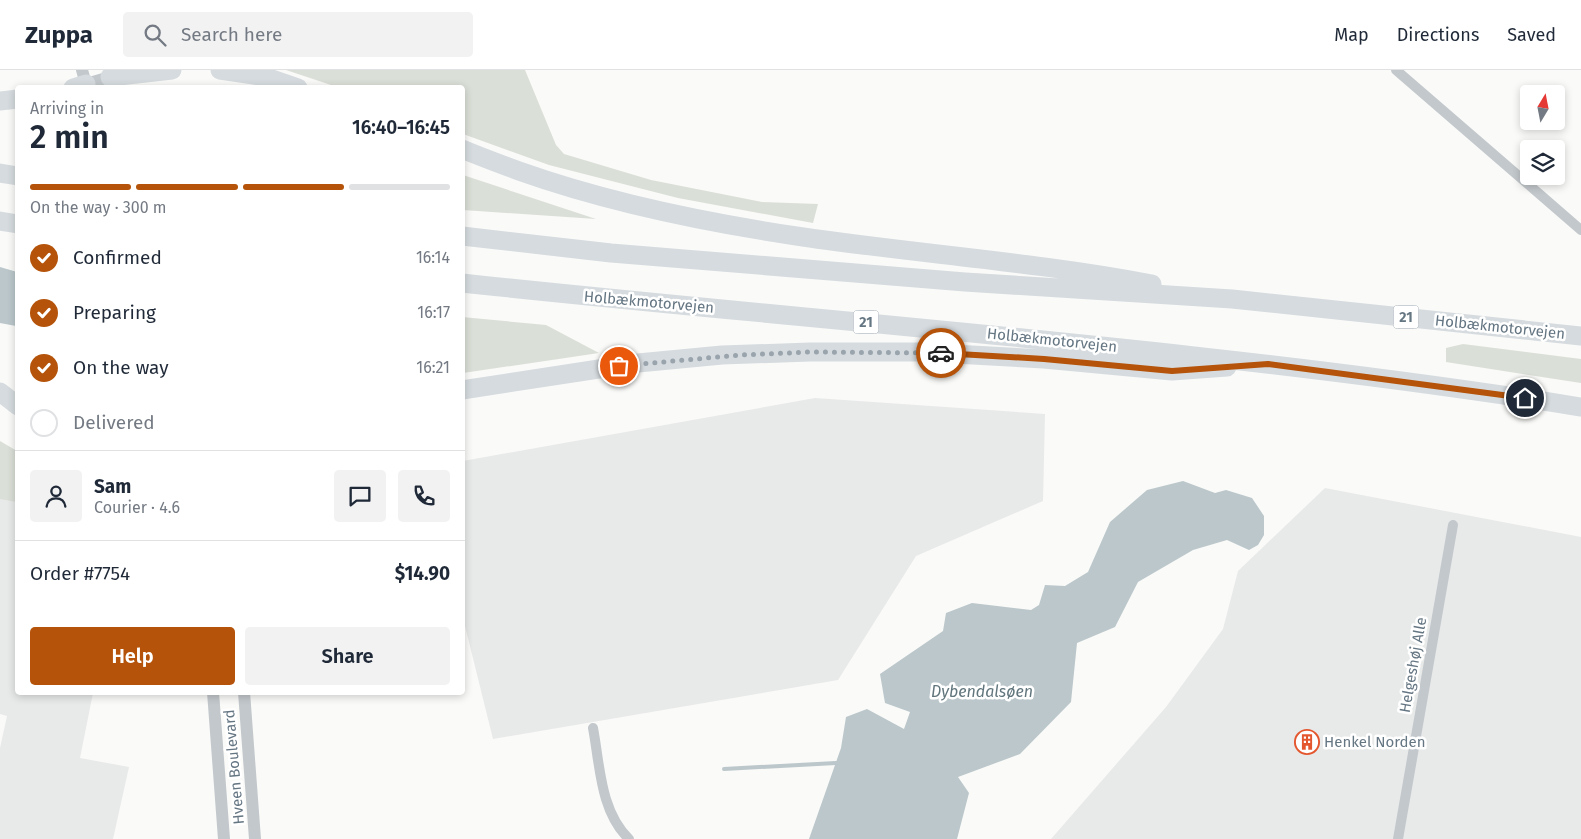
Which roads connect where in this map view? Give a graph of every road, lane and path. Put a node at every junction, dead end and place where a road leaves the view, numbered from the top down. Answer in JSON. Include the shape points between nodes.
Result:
{"nodes":[{"id":1,"x":172,"y":70,"type":"edge"},
{"id":2,"x":220,"y":70,"type":"edge"},
{"id":3,"x":1396,"y":70,"type":"edge"},
{"id":4,"x":110,"y":78,"type":"edge"},
{"id":5,"x":82,"y":82,"type":"edge"},
{"id":6,"x":289,"y":85,"type":"edge"},
{"id":7,"x":15,"y":99,"type":"edge"},
{"id":8,"x":0,"y":101,"type":"edge"},
{"id":9,"x":465,"y":150,"type":"edge"},
{"id":10,"x":0,"y":173,"type":"edge"},
{"id":11,"x":15,"y":176,"type":"edge"},
{"id":12,"x":0,"y":221,"type":"edge"},
{"id":13,"x":15,"y":224,"type":"edge"},
{"id":14,"x":1581,"y":230,"type":"edge"},
{"id":15,"x":465,"y":236,"type":"edge"},
{"id":16,"x":465,"y":283,"type":"edge"},
{"id":17,"x":1232,"y":299,"type":"junction"},
{"id":18,"x":1581,"y":336,"type":"edge"},
{"id":19,"x":1268,"y":364,"type":"junction"},
{"id":20,"x":465,"y":390,"type":"edge"},
{"id":21,"x":0,"y":392,"type":"edge"},
{"id":22,"x":15,"y":404,"type":"edge"},
{"id":23,"x":1581,"y":407,"type":"edge"},
{"id":24,"x":1452,"y":525,"type":"dead end"},
{"id":25,"x":213,"y":695,"type":"edge"},
{"id":26,"x":244,"y":695,"type":"edge"},
{"id":27,"x":593,"y":728,"type":"dead end"},
{"id":28,"x":224,"y":839,"type":"edge"},
{"id":29,"x":255,"y":839,"type":"edge"},
{"id":30,"x":629,"y":839,"type":"edge"},
{"id":31,"x":1398,"y":839,"type":"edge"}],
"edges":[{"from":1,"to":4,"type":"highway"},
{"from":2,"to":6,"type":"highway","via":[[266,77]]},
{"from":3,"to":14,"type":"street"},
{"from":4,"to":5,"type":"street"},
{"from":7,"to":8,"type":"highway"},
{"from":9,"to":17,"type":"highway","via":[[520,171],[613,199],[710,220],[803,237],[1099,274]]},
{"from":10,"to":11,"type":"highway"},
{"from":12,"to":13,"type":"highway"},
{"from":15,"to":17,"type":"highway","name":"Holbækmotorvejen","number":"21","via":[[640,255],[965,282]]},
{"from":16,"to":19,"type":"highway","name":"Holbækmotorvejen","number":"21","via":[[957,330]]},
{"from":17,"to":18,"type":"highway","name":"Holbækmotorvejen","number":"21"},
{"from":19,"to":20,"type":"highway","via":[[1172,371],[926,352],[810,352],[722,355],[638,363]]},
{"from":19,"to":23,"type":"highway","name":"Holbækmotorvejen","number":"21"},
{"from":21,"to":22,"type":"highway"},
{"from":24,"to":31,"type":"street","name":"Helgeshøj Alle"},
{"from":25,"to":28,"type":"street","name":"Hveen Boulevard"},
{"from":26,"to":29,"type":"street","name":"Hveen Boulevard"},
{"from":27,"to":30,"type":"street","via":[[607,804]]}]}
